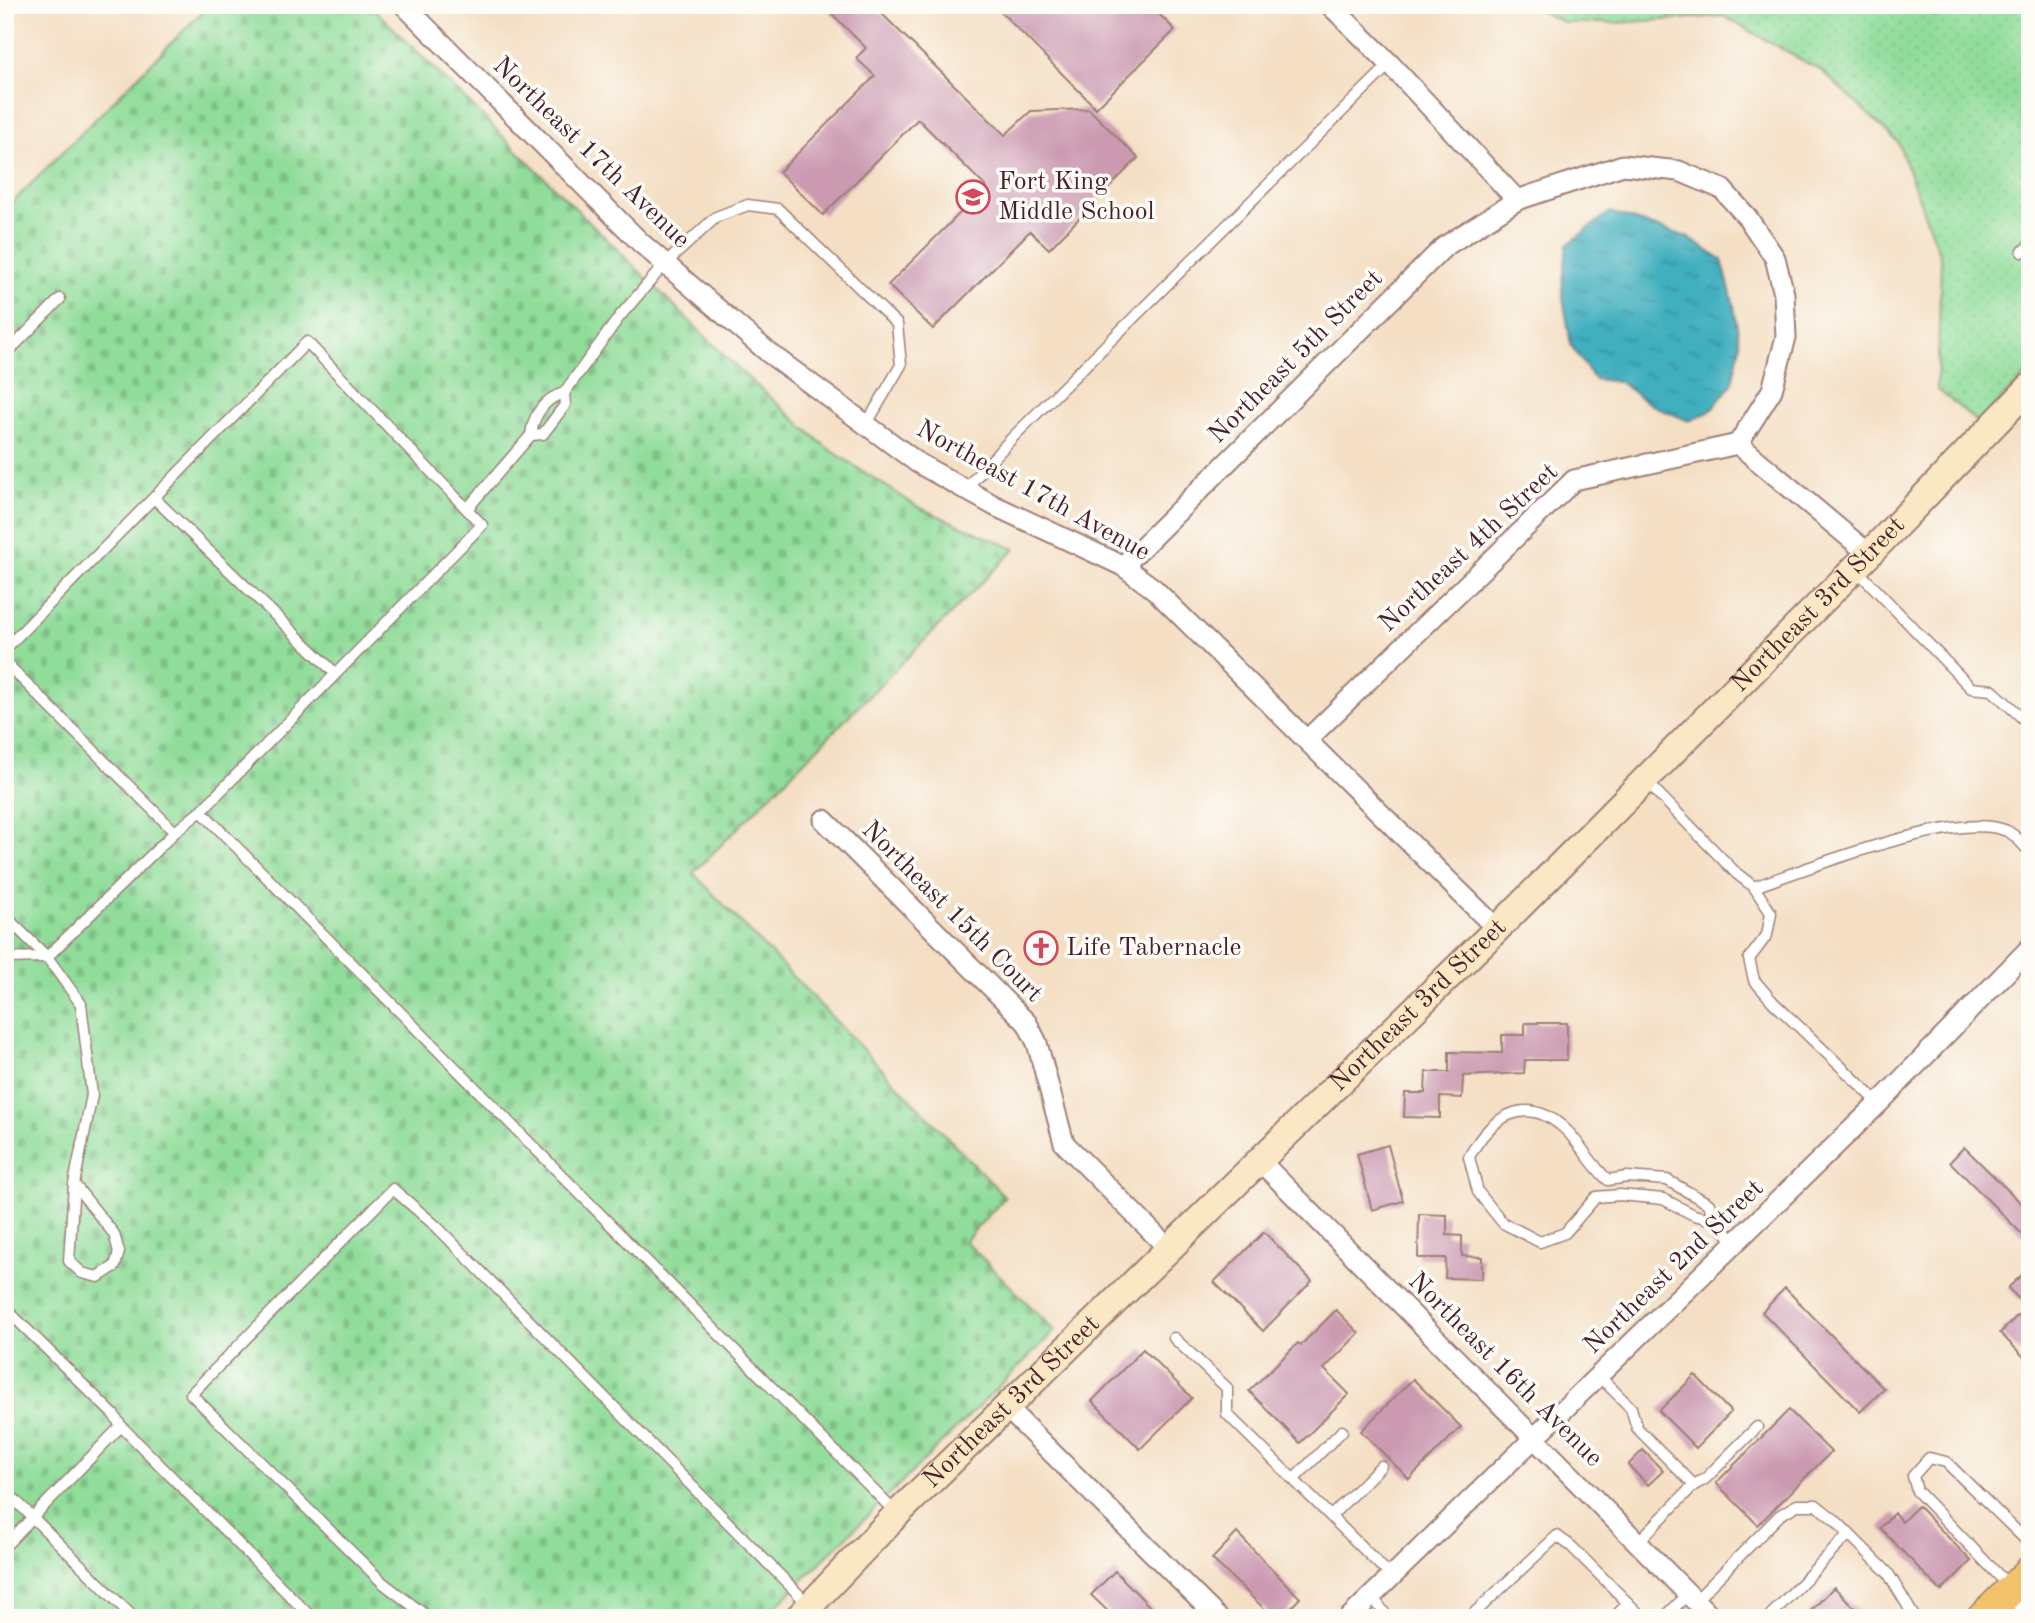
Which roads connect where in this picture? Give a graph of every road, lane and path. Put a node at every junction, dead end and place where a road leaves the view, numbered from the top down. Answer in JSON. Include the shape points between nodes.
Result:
{"nodes":[{"id":1,"x":404,"y":5,"type":"edge"},
{"id":2,"x":1330,"y":5,"type":"edge"},
{"id":3,"x":1390,"y":64,"type":"junction"},
{"id":4,"x":1517,"y":200,"type":"junction"},
{"id":5,"x":665,"y":264,"type":"junction"},
{"id":6,"x":60,"y":299,"type":"dead end"},
{"id":7,"x":5,"y":355,"type":"edge"},
{"id":8,"x":2030,"y":387,"type":"edge"},
{"id":9,"x":565,"y":393,"type":"junction"},
{"id":10,"x":866,"y":425,"type":"junction"},
{"id":11,"x":531,"y":435,"type":"junction"},
{"id":12,"x":1738,"y":444,"type":"junction"},
{"id":13,"x":965,"y":489,"type":"junction"},
{"id":14,"x":154,"y":498,"type":"junction"},
{"id":15,"x":467,"y":509,"type":"junction"},
{"id":16,"x":1862,"y":561,"type":"junction"},
{"id":17,"x":1123,"y":566,"type":"junction"},
{"id":18,"x":5,"y":649,"type":"edge"},
{"id":19,"x":5,"y":662,"type":"edge"},
{"id":20,"x":335,"y":673,"type":"junction"},
{"id":21,"x":2030,"y":725,"type":"edge"},
{"id":22,"x":1307,"y":740,"type":"junction"},
{"id":23,"x":1645,"y":780,"type":"junction"},
{"id":24,"x":201,"y":811,"type":"junction"},
{"id":25,"x":824,"y":820,"type":"dead end"},
{"id":26,"x":175,"y":832,"type":"junction"},
{"id":27,"x":2030,"y":852,"type":"edge"},
{"id":28,"x":1754,"y":887,"type":"junction"},
{"id":29,"x":5,"y":916,"type":"edge"},
{"id":30,"x":1497,"y":929,"type":"junction"},
{"id":31,"x":2030,"y":948,"type":"edge"},
{"id":32,"x":47,"y":957,"type":"junction"},
{"id":33,"x":5,"y":958,"type":"edge"},
{"id":34,"x":1880,"y":1103,"type":"junction"},
{"id":35,"x":1260,"y":1161,"type":"junction"},
{"id":36,"x":74,"y":1184,"type":"junction"},
{"id":37,"x":1714,"y":1220,"type":"junction"},
{"id":38,"x":1736,"y":1243,"type":"junction"},
{"id":39,"x":1170,"y":1249,"type":"junction"},
{"id":40,"x":5,"y":1308,"type":"edge"},
{"id":41,"x":1174,"y":1338,"type":"dead end"},
{"id":42,"x":1599,"y":1376,"type":"junction"},
{"id":43,"x":1007,"y":1408,"type":"junction"},
{"id":44,"x":121,"y":1426,"type":"junction"},
{"id":45,"x":1757,"y":1427,"type":"dead end"},
{"id":46,"x":1342,"y":1431,"type":"dead end"},
{"id":47,"x":1535,"y":1438,"type":"junction"},
{"id":48,"x":1381,"y":1466,"type":"dead end"},
{"id":49,"x":1294,"y":1479,"type":"junction"},
{"id":50,"x":1694,"y":1485,"type":"junction"},
{"id":51,"x":5,"y":1490,"type":"edge"},
{"id":52,"x":897,"y":1514,"type":"junction"},
{"id":53,"x":1331,"y":1516,"type":"junction"},
{"id":54,"x":33,"y":1518,"type":"junction"},
{"id":55,"x":1849,"y":1534,"type":"junction"},
{"id":56,"x":1638,"y":1542,"type":"junction"},
{"id":57,"x":2030,"y":1544,"type":"edge"},
{"id":58,"x":5,"y":1546,"type":"edge"},
{"id":59,"x":1392,"y":1577,"type":"junction"},
{"id":60,"x":2016,"y":1585,"type":"edge"},
{"id":61,"x":1372,"y":1596,"type":"junction"},
{"id":62,"x":1692,"y":1597,"type":"junction"},
{"id":63,"x":1629,"y":1603,"type":"junction"},
{"id":64,"x":810,"y":1614,"type":"edge"},
{"id":65,"x":2030,"y":1616,"type":"edge"},
{"id":66,"x":134,"y":1618,"type":"edge"},
{"id":67,"x":312,"y":1618,"type":"edge"},
{"id":68,"x":429,"y":1618,"type":"edge"},
{"id":69,"x":1219,"y":1618,"type":"edge"},
{"id":70,"x":1349,"y":1618,"type":"edge"},
{"id":71,"x":1388,"y":1618,"type":"edge"},
{"id":72,"x":1469,"y":1618,"type":"edge"},
{"id":73,"x":1614,"y":1618,"type":"edge"},
{"id":74,"x":1643,"y":1618,"type":"edge"},
{"id":75,"x":1664,"y":1618,"type":"edge"},
{"id":76,"x":1712,"y":1618,"type":"edge"},
{"id":77,"x":1768,"y":1618,"type":"edge"},
{"id":78,"x":1915,"y":1618,"type":"edge"},
{"id":79,"x":1982,"y":1618,"type":"edge"}],
"edges":[{"from":1,"to":5,"type":"street","name":"Northeast 17th Avenue"},
{"from":2,"to":3,"type":"street"},
{"from":3,"to":4,"type":"street"},
{"from":3,"to":13,"type":"lane"},
{"from":4,"to":12,"type":"street","name":"Northeast 5th Street","via":[[1623,165],[1679,171],[1722,189],[1775,258],[1784,294],[1786,337],[1772,390]]},
{"from":4,"to":17,"type":"street","name":"Northeast 5th Street","via":[[1444,247]]},
{"from":5,"to":9,"type":"lane","via":[[620,316]]},
{"from":5,"to":10,"type":"street","name":"Northeast 17th Avenue","via":[[769,353]]},
{"from":5,"to":10,"type":"lane","via":[[716,217],[748,205],[778,209],[897,324],[901,365]]},
{"from":6,"to":7,"type":"lane"},
{"from":8,"to":16,"type":"street","name":"Northeast 3rd Street"},
{"from":9,"to":11,"type":"lane","via":[[551,397],[532,421]]},
{"from":9,"to":11,"type":"lane","via":[[565,405],[543,434]]},
{"from":10,"to":13,"type":"street","name":"Northeast 17th Avenue","via":[[918,463]]},
{"from":11,"to":15,"type":"lane"},
{"from":12,"to":16,"type":"street"},
{"from":12,"to":22,"type":"street","name":"Northeast 4th Street","via":[[1574,480]]},
{"from":13,"to":17,"type":"street","name":"Northeast 17th Avenue"},
{"from":14,"to":15,"type":"lane","via":[[307,342]]},
{"from":14,"to":18,"type":"lane"},
{"from":14,"to":20,"type":"lane"},
{"from":15,"to":20,"type":"lane","via":[[482,525]]},
{"from":16,"to":21,"type":"lane","via":[[1971,688],[1992,690]]},
{"from":16,"to":23,"type":"street","name":"Northeast 3rd Street"},
{"from":17,"to":22,"type":"street","name":"Northeast 17th Avenue","via":[[1154,590]]},
{"from":19,"to":26,"type":"lane"},
{"from":20,"to":24,"type":"lane"},
{"from":22,"to":30,"type":"street","name":"Northeast 17th Avenue"},
{"from":23,"to":28,"type":"lane"},
{"from":23,"to":30,"type":"street","name":"Northeast 3rd Street"},
{"from":24,"to":26,"type":"lane"},
{"from":24,"to":52,"type":"lane"},
{"from":25,"to":39,"type":"street","name":"Northeast 15th Court","via":[[1027,1023],[1037,1043],[1064,1143]]},
{"from":26,"to":32,"type":"lane"},
{"from":27,"to":28,"type":"lane","via":[[2008,831],[1983,826],[1949,829],[1903,836]]},
{"from":28,"to":34,"type":"lane","via":[[1771,912],[1767,934],[1749,959],[1754,981]]},
{"from":29,"to":32,"type":"lane"},
{"from":30,"to":35,"type":"street","name":"Northeast 3rd Street"},
{"from":31,"to":34,"type":"street","name":"Northeast 2nd Street"},
{"from":32,"to":33,"type":"lane"},
{"from":32,"to":36,"type":"lane","via":[[81,1004],[83,1017],[92,1095]]},
{"from":34,"to":38,"type":"street","name":"Northeast 2nd Street"},
{"from":35,"to":39,"type":"street","name":"Northeast 3rd Street"},
{"from":35,"to":47,"type":"street","name":"Northeast 16th Avenue"},
{"from":36,"to":36,"type":"lane","via":[[114,1234],[119,1252],[115,1266],[98,1277],[82,1273],[69,1261]]},
{"from":37,"to":37,"type":"lane","via":[[1709,1204],[1667,1180],[1608,1180],[1564,1129],[1537,1111],[1508,1113],[1481,1135],[1469,1157],[1478,1192],[1503,1223],[1540,1242],[1565,1233],[1596,1197],[1663,1199]]},
{"from":37,"to":38,"type":"lane"},
{"from":38,"to":42,"type":"street","name":"Northeast 2nd Street"},
{"from":39,"to":43,"type":"street","name":"Northeast 3rd Street"},
{"from":40,"to":44,"type":"lane"},
{"from":41,"to":49,"type":"lane","via":[[1227,1388],[1227,1414]]},
{"from":42,"to":47,"type":"street","name":"Northeast 2nd Street"},
{"from":42,"to":50,"type":"lane","via":[[1631,1408],[1637,1428]]},
{"from":43,"to":52,"type":"street","name":"Northeast 3rd Street"},
{"from":43,"to":69,"type":"street"},
{"from":44,"to":54,"type":"lane"},
{"from":44,"to":67,"type":"lane"},
{"from":45,"to":50,"type":"lane"},
{"from":46,"to":49,"type":"lane"},
{"from":47,"to":56,"type":"street","name":"Northeast 16th Avenue"},
{"from":47,"to":59,"type":"street","name":"Northeast 2nd Street"},
{"from":48,"to":53,"type":"lane"},
{"from":49,"to":53,"type":"lane"},
{"from":50,"to":56,"type":"lane"},
{"from":51,"to":54,"type":"lane"},
{"from":52,"to":64,"type":"street","name":"Northeast 3rd Street"},
{"from":53,"to":59,"type":"lane"},
{"from":54,"to":58,"type":"lane"},
{"from":54,"to":66,"type":"lane"},
{"from":55,"to":62,"type":"lane","via":[[1816,1504],[1797,1505],[1780,1515]]},
{"from":55,"to":77,"type":"lane"},
{"from":55,"to":78,"type":"lane","via":[[1888,1573]]},
{"from":56,"to":62,"type":"street","name":"Northeast 16th Avenue"},
{"from":57,"to":60,"type":"lane","via":[[1946,1462],[1929,1458],[1913,1476],[1917,1491]]},
{"from":59,"to":61,"type":"street","name":"Northeast 2nd Street"},
{"from":60,"to":65,"type":"lane"},
{"from":60,"to":79,"type":"main road"},
{"from":61,"to":70,"type":"street","name":"Northeast 2nd Street"},
{"from":61,"to":71,"type":"lane"},
{"from":62,"to":75,"type":"lane"},
{"from":62,"to":76,"type":"street","name":"Northeast 16th Avenue"},
{"from":63,"to":72,"type":"lane","via":[[1557,1536]]},
{"from":63,"to":73,"type":"lane"},
{"from":63,"to":74,"type":"lane"},
{"from":64,"to":68,"type":"lane","via":[[437,1227],[393,1189],[191,1394],[383,1583]]}]}
